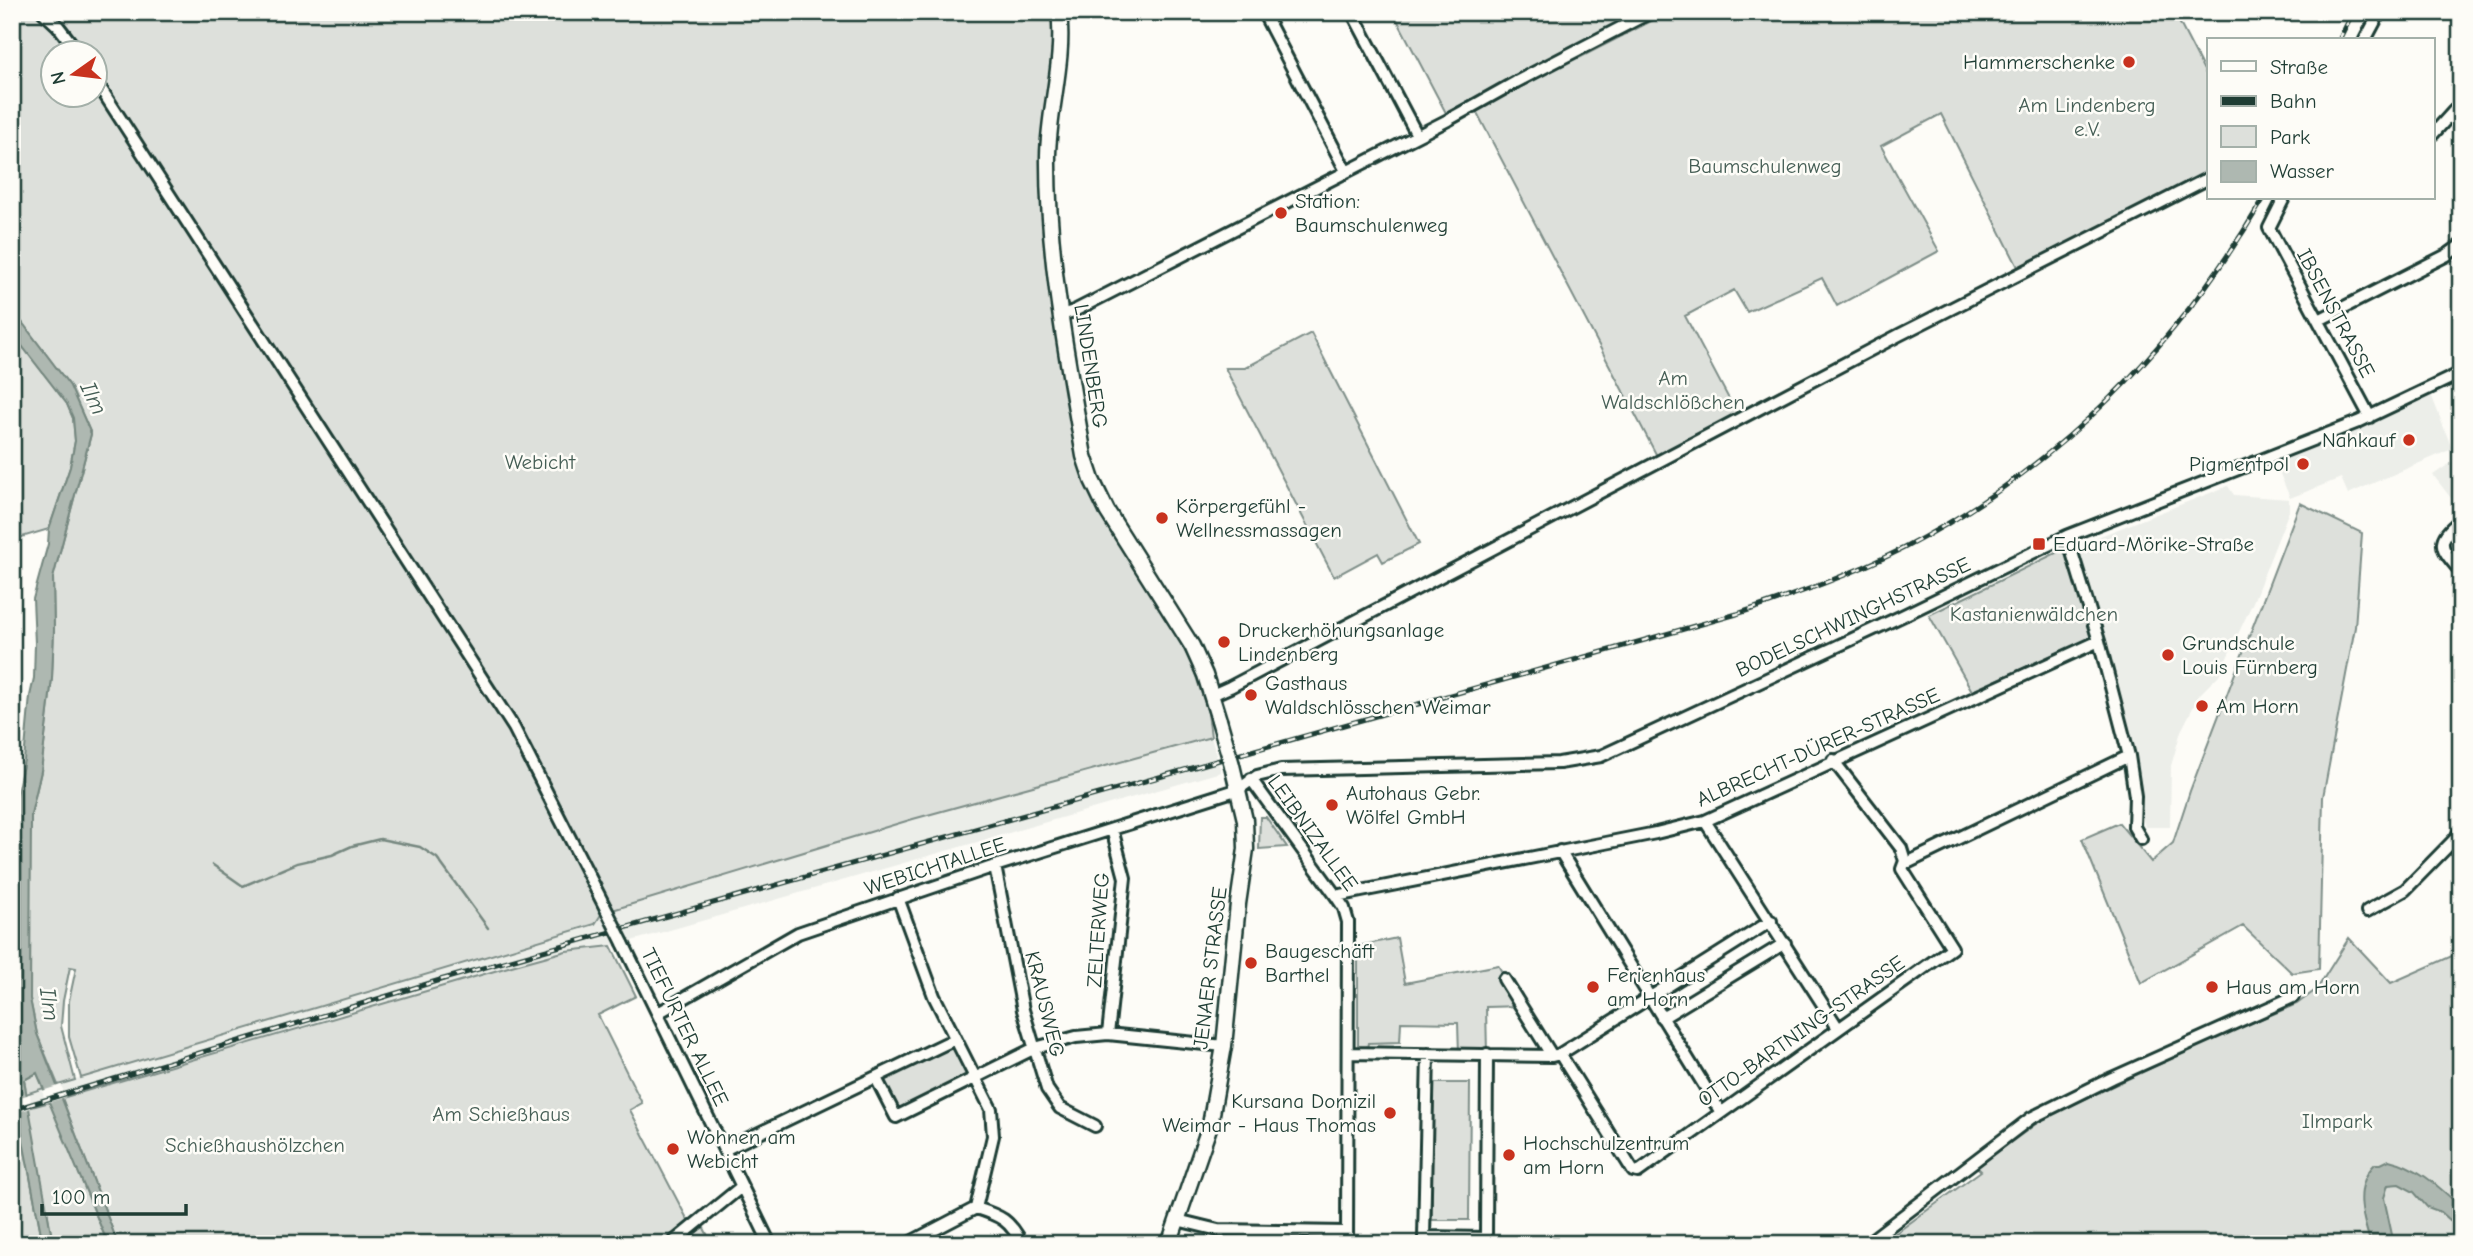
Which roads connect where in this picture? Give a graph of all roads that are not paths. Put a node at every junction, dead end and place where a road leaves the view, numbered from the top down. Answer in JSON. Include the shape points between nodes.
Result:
{"nodes":[{"id":1,"x":43,"y":12,"type":"edge"},
{"id":2,"x":1059,"y":12,"type":"edge"},
{"id":3,"x":1263,"y":12,"type":"edge"},
{"id":4,"x":1352,"y":12,"type":"edge"},
{"id":5,"x":1651,"y":12,"type":"edge"},
{"id":6,"x":2380,"y":12,"type":"edge"},
{"id":7,"x":67,"y":38,"type":"edge"},
{"id":8,"x":2366,"y":38,"type":"edge"},
{"id":9,"x":108,"y":100,"type":"edge"},
{"id":10,"x":2461,"y":103,"type":"edge"},
{"id":11,"x":2457,"y":116,"type":"edge"},
{"id":12,"x":2434,"y":133,"type":"edge"},
{"id":13,"x":1417,"y":135,"type":"junction"},
{"id":14,"x":1346,"y":171,"type":"junction"},
{"id":15,"x":2207,"y":179,"type":"edge"},
{"id":16,"x":2283,"y":200,"type":"edge"},
{"id":17,"x":2461,"y":245,"type":"edge"},
{"id":18,"x":1061,"y":315,"type":"junction"},
{"id":19,"x":2319,"y":320,"type":"junction"},
{"id":20,"x":2461,"y":373,"type":"edge"},
{"id":21,"x":2370,"y":417,"type":"junction"},
{"id":22,"x":2461,"y":520,"type":"edge"},
{"id":23,"x":2067,"y":536,"type":"junction"},
{"id":24,"x":2461,"y":572,"type":"edge"},
{"id":25,"x":2099,"y":640,"type":"junction"},
{"id":26,"x":1212,"y":695,"type":"junction"},
{"id":27,"x":2129,"y":756,"type":"junction"},
{"id":28,"x":1833,"y":760,"type":"junction"},
{"id":29,"x":1251,"y":779,"type":"junction"},
{"id":30,"x":1239,"y":789,"type":"junction"},
{"id":31,"x":1704,"y":821,"type":"junction"},
{"id":32,"x":1112,"y":829,"type":"junction"},
{"id":33,"x":2461,"y":830,"type":"edge"},
{"id":34,"x":2141,"y":839,"type":"dead end"},
{"id":35,"x":1560,"y":851,"type":"junction"},
{"id":36,"x":1905,"y":861,"type":"junction"},
{"id":37,"x":995,"y":866,"type":"junction"},
{"id":38,"x":1336,"y":896,"type":"junction"},
{"id":39,"x":898,"y":898,"type":"junction"},
{"id":40,"x":2367,"y":911,"type":"dead end"},
{"id":41,"x":1771,"y":921,"type":"junction"},
{"id":42,"x":1785,"y":943,"type":"junction"},
{"id":43,"x":1504,"y":979,"type":"dead end"},
{"id":44,"x":2293,"y":997,"type":"dead end"},
{"id":45,"x":1650,"y":998,"type":"junction"},
{"id":46,"x":658,"y":1013,"type":"junction"},
{"id":47,"x":1662,"y":1018,"type":"junction"},
{"id":48,"x":1838,"y":1028,"type":"junction"},
{"id":49,"x":1108,"y":1034,"type":"junction"},
{"id":50,"x":955,"y":1039,"type":"junction"},
{"id":51,"x":1223,"y":1046,"type":"junction"},
{"id":52,"x":1035,"y":1048,"type":"junction"},
{"id":53,"x":1348,"y":1053,"type":"junction"},
{"id":54,"x":1428,"y":1054,"type":"junction"},
{"id":55,"x":1487,"y":1054,"type":"junction"},
{"id":56,"x":1556,"y":1055,"type":"junction"},
{"id":57,"x":974,"y":1077,"type":"junction"},
{"id":58,"x":876,"y":1078,"type":"junction"},
{"id":59,"x":1720,"y":1111,"type":"junction"},
{"id":60,"x":1095,"y":1126,"type":"dead end"},
{"id":61,"x":724,"y":1150,"type":"junction"},
{"id":62,"x":741,"y":1187,"type":"junction"},
{"id":63,"x":976,"y":1208,"type":"junction"},
{"id":64,"x":1177,"y":1220,"type":"junction"},
{"id":65,"x":1347,"y":1238,"type":"edge"},
{"id":66,"x":671,"y":1244,"type":"edge"},
{"id":67,"x":770,"y":1244,"type":"edge"},
{"id":68,"x":906,"y":1244,"type":"edge"},
{"id":69,"x":1022,"y":1244,"type":"edge"},
{"id":70,"x":1169,"y":1244,"type":"edge"},
{"id":71,"x":1866,"y":1244,"type":"edge"}],
"edges":[{"from":1,"to":7,"type":"street"},
{"from":2,"to":18,"type":"main road","name":"LINDENBERG","via":[[1061,39],[1048,154]]},
{"from":3,"to":14,"type":"street"},
{"from":4,"to":13,"type":"street"},
{"from":5,"to":13,"type":"street"},
{"from":6,"to":8,"type":"street"},
{"from":9,"to":46,"type":"street","name":"TIEFURTER ALLEE","bridge":true,"via":[[514,728]]},
{"from":10,"to":11,"type":"street"},
{"from":11,"to":12,"type":"street"},
{"from":13,"to":14,"type":"street"},
{"from":14,"to":18,"type":"street"},
{"from":15,"to":26,"type":"street"},
{"from":16,"to":19,"type":"street","name":"IBSENSTRASSE","via":[[2269,228]]},
{"from":17,"to":19,"type":"street"},
{"from":18,"to":26,"type":"main road","name":"LINDENBERG","via":[[1091,480],[1192,646]]},
{"from":19,"to":21,"type":"street","name":"IBSENSTRASSE"},
{"from":20,"to":21,"type":"street","name":"BODELSCHWINGHSTRASSE"},
{"from":21,"to":23,"type":"street","name":"BODELSCHWINGHSTRASSE"},
{"from":22,"to":24,"type":"street","via":[[2441,543]]},
{"from":23,"to":25,"type":"street"},
{"from":23,"to":29,"type":"street","name":"BODELSCHWINGHSTRASSE","via":[[1601,756],[1559,763],[1281,770]]},
{"from":25,"to":27,"type":"street"},
{"from":25,"to":28,"type":"street","name":"ALBRECHT-DÜRER-STRASSE"},
{"from":26,"to":30,"type":"main road","name":"JENAER STRASSE","bridge":true},
{"from":27,"to":34,"type":"street","via":[[2134,827]]},
{"from":27,"to":36,"type":"street"},
{"from":28,"to":31,"type":"street","name":"ALBRECHT-DÜRER-STRASSE"},
{"from":28,"to":36,"type":"street"},
{"from":29,"to":30,"type":"street","name":"BODELSCHWINGHSTRASSE"},
{"from":29,"to":38,"type":"street","name":"LEIBNIZALLEE"},
{"from":30,"to":32,"type":"street","name":"WEBICHTALLEE"},
{"from":30,"to":51,"type":"main road","name":"JENAER STRASSE","via":[[1246,849]]},
{"from":31,"to":35,"type":"street","name":"ALBRECHT-DÜRER-STRASSE"},
{"from":31,"to":41,"type":"street"},
{"from":32,"to":37,"type":"street","name":"WEBICHTALLEE"},
{"from":32,"to":49,"type":"street","name":"ZELTERWEG","via":[[1125,878]]},
{"from":33,"to":40,"type":"street","via":[[2405,890]]},
{"from":35,"to":38,"type":"street","name":"ALBRECHT-DÜRER-STRASSE"},
{"from":35,"to":45,"type":"street"},
{"from":36,"to":48,"type":"street","name":"OTTO-BARTNING-STRASSE","via":[[1902,869],[1952,947]]},
{"from":37,"to":39,"type":"street","name":"WEBICHTALLEE"},
{"from":37,"to":52,"type":"street","name":"KRAUSWEG","via":[[1023,1010]]},
{"from":38,"to":53,"type":"street","name":"LEIBNIZALLEE","via":[[1348,922]]},
{"from":39,"to":46,"type":"street","name":"WEBICHTALLEE","via":[[798,933]]},
{"from":39,"to":50,"type":"street"},
{"from":41,"to":42,"type":"street"},
{"from":41,"to":45,"type":"street"},
{"from":42,"to":47,"type":"street"},
{"from":42,"to":48,"type":"street"},
{"from":43,"to":56,"type":"street"},
{"from":44,"to":71,"type":"street","via":[[2031,1118]]},
{"from":45,"to":47,"type":"street"},
{"from":45,"to":56,"type":"street"},
{"from":46,"to":61,"type":"street","name":"TIEFURTER ALLEE"},
{"from":47,"to":59,"type":"street"},
{"from":48,"to":59,"type":"street","name":"OTTO-BARTNING-STRASSE"},
{"from":49,"to":51,"type":"street"},
{"from":49,"to":52,"type":"street"},
{"from":50,"to":57,"type":"street"},
{"from":50,"to":58,"type":"street"},
{"from":51,"to":64,"type":"main road","name":"JENAER STRASSE","via":[[1210,1125]]},
{"from":52,"to":57,"type":"street"},
{"from":52,"to":60,"type":"street","name":"KRAUSWEG","via":[[1054,1102]]},
{"from":53,"to":54,"type":"street"},
{"from":53,"to":65,"type":"street","name":"LEIBNIZALLEE"},
{"from":54,"to":55,"type":"street"},
{"from":54,"to":55,"type":"street","via":[[1424,1237],[1486,1238]]},
{"from":55,"to":56,"type":"street"},
{"from":56,"to":59,"type":"street","name":"OTTO-BARTNING-STRASSE","via":[[1633,1171],[1638,1172]]},
{"from":57,"to":58,"type":"street","via":[[896,1117]]},
{"from":57,"to":63,"type":"street","via":[[991,1109],[993,1128]]},
{"from":58,"to":61,"type":"street"},
{"from":61,"to":62,"type":"street","name":"TIEFURTER ALLEE"},
{"from":62,"to":66,"type":"street"},
{"from":62,"to":67,"type":"street","name":"TIEFURTER ALLEE"},
{"from":63,"to":68,"type":"street"},
{"from":63,"to":69,"type":"street","via":[[1007,1220]]},
{"from":64,"to":65,"type":"street","via":[[1218,1230]]},
{"from":64,"to":70,"type":"main road","name":"JENAER STRASSE"}]}
